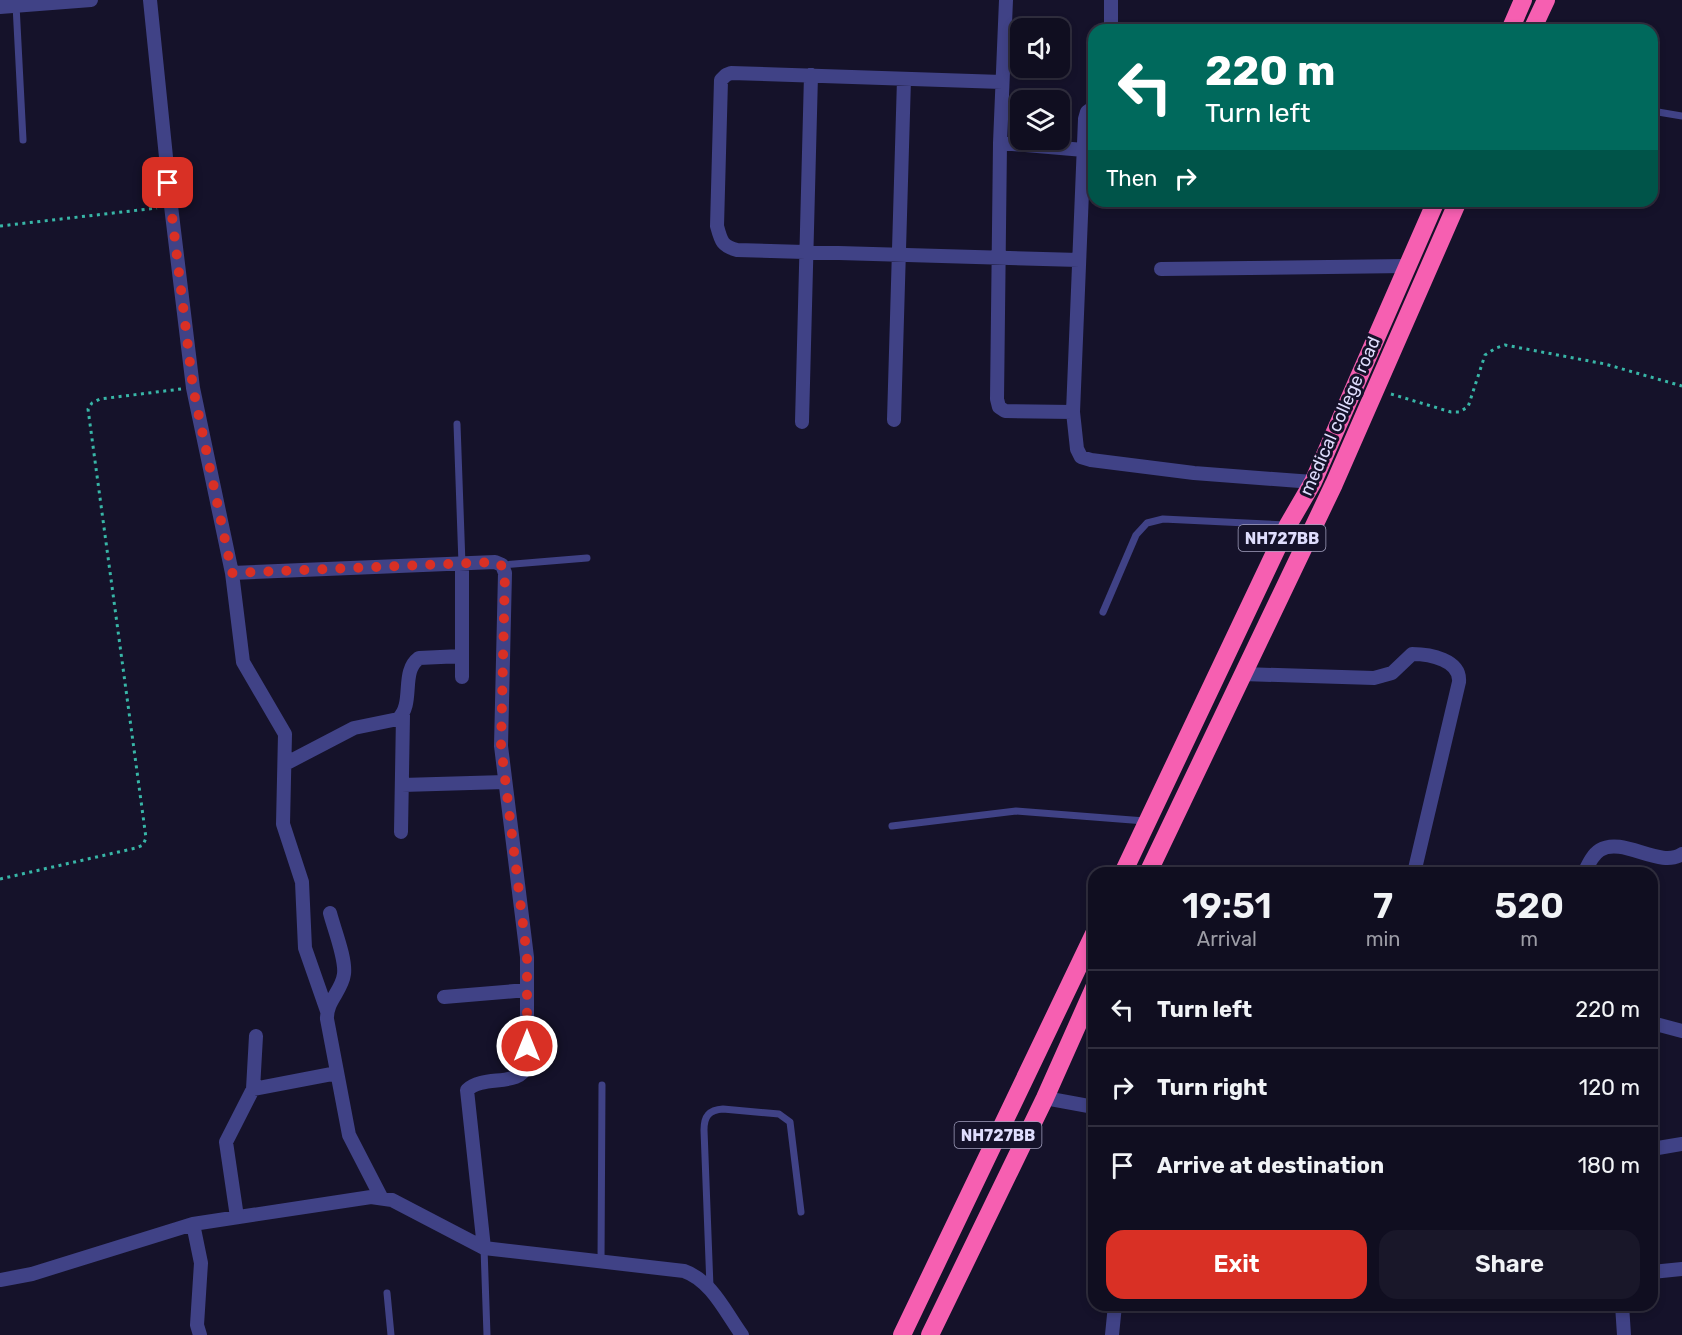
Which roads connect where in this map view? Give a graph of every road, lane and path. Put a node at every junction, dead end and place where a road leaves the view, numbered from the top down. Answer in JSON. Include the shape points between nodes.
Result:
{"nodes":[{"id":1,"x":91,"y":0,"type":"edge"},
{"id":2,"x":150,"y":0,"type":"edge"},
{"id":3,"x":1006,"y":0,"type":"edge"},
{"id":4,"x":1111,"y":0,"type":"edge"},
{"id":5,"x":1523,"y":0,"type":"edge"},
{"id":6,"x":1546,"y":0,"type":"edge"},
{"id":7,"x":16,"y":5,"type":"junction"},
{"id":8,"x":0,"y":7,"type":"edge"},
{"id":9,"x":1111,"y":24,"type":"edge"},
{"id":10,"x":1513,"y":24,"type":"edge"},
{"id":11,"x":1535,"y":24,"type":"edge"},
{"id":12,"x":811,"y":75,"type":"junction"},
{"id":13,"x":904,"y":79,"type":"junction"},
{"id":14,"x":1002,"y":82,"type":"junction"},
{"id":15,"x":1088,"y":111,"type":"edge"},
{"id":16,"x":1658,"y":112,"type":"edge"},
{"id":17,"x":1682,"y":116,"type":"edge"},
{"id":18,"x":23,"y":140,"type":"dead end"},
{"id":19,"x":1000,"y":143,"type":"junction"},
{"id":20,"x":1084,"y":150,"type":"junction"},
{"id":21,"x":171,"y":206,"type":"junction"},
{"id":22,"x":1433,"y":207,"type":"edge"},
{"id":23,"x":1455,"y":207,"type":"edge"},
{"id":24,"x":0,"y":226,"type":"edge"},
{"id":25,"x":807,"y":252,"type":"junction"},
{"id":26,"x":900,"y":254,"type":"junction"},
{"id":27,"x":999,"y":256,"type":"junction"},
{"id":28,"x":1080,"y":260,"type":"junction"},
{"id":29,"x":1407,"y":266,"type":"junction"},
{"id":30,"x":1161,"y":269,"type":"dead end"},
{"id":31,"x":1682,"y":386,"type":"edge"},
{"id":32,"x":193,"y":388,"type":"junction"},
{"id":33,"x":1375,"y":390,"type":"junction"},
{"id":34,"x":1073,"y":412,"type":"junction"},
{"id":35,"x":894,"y":420,"type":"dead end"},
{"id":36,"x":802,"y":422,"type":"dead end"},
{"id":37,"x":457,"y":424,"type":"dead end"},
{"id":38,"x":1330,"y":443,"type":"junction"},
{"id":39,"x":1350,"y":447,"type":"junction"},
{"id":40,"x":1313,"y":482,"type":"junction"},
{"id":41,"x":1288,"y":525,"type":"junction"},
{"id":42,"x":587,"y":558,"type":"dead end"},
{"id":43,"x":462,"y":564,"type":"junction"},
{"id":44,"x":502,"y":566,"type":"junction"},
{"id":45,"x":232,"y":573,"type":"junction"},
{"id":46,"x":1103,"y":612,"type":"dead end"},
{"id":47,"x":462,"y":656,"type":"junction"},
{"id":48,"x":1243,"y":674,"type":"junction"},
{"id":49,"x":462,"y":677,"type":"dead end"},
{"id":50,"x":403,"y":715,"type":"junction"},
{"id":51,"x":285,"y":764,"type":"junction"},
{"id":52,"x":505,"y":782,"type":"junction"},
{"id":53,"x":402,"y":785,"type":"junction"},
{"id":54,"x":1147,"y":821,"type":"junction"},
{"id":55,"x":892,"y":826,"type":"dead end"},
{"id":56,"x":401,"y":832,"type":"dead end"},
{"id":57,"x":1682,"y":854,"type":"edge"},
{"id":58,"x":1126,"y":867,"type":"edge"},
{"id":59,"x":1151,"y":867,"type":"edge"},
{"id":60,"x":1415,"y":867,"type":"edge"},
{"id":61,"x":1588,"y":867,"type":"edge"},
{"id":62,"x":0,"y":879,"type":"edge"},
{"id":63,"x":330,"y":913,"type":"dead end"},
{"id":64,"x":1088,"y":947,"type":"edge"},
{"id":65,"x":527,"y":990,"type":"junction"},
{"id":66,"x":444,"y":997,"type":"dead end"},
{"id":67,"x":1088,"y":1001,"type":"edge"},
{"id":68,"x":327,"y":1011,"type":"junction"},
{"id":69,"x":1658,"y":1025,"type":"edge"},
{"id":70,"x":1682,"y":1031,"type":"edge"},
{"id":71,"x":256,"y":1036,"type":"dead end"},
{"id":72,"x":337,"y":1073,"type":"junction"},
{"id":73,"x":602,"y":1086,"type":"dead end"},
{"id":74,"x":253,"y":1089,"type":"junction"},
{"id":75,"x":1045,"y":1098,"type":"junction"},
{"id":76,"x":1088,"y":1106,"type":"edge"},
{"id":77,"x":1682,"y":1144,"type":"edge"},
{"id":78,"x":1658,"y":1148,"type":"edge"},
{"id":79,"x":381,"y":1197,"type":"junction"},
{"id":80,"x":801,"y":1212,"type":"dead end"},
{"id":81,"x":237,"y":1217,"type":"junction"},
{"id":82,"x":193,"y":1224,"type":"junction"},
{"id":83,"x":484,"y":1248,"type":"junction"},
{"id":84,"x":601,"y":1262,"type":"junction"},
{"id":85,"x":1682,"y":1269,"type":"edge"},
{"id":86,"x":1658,"y":1271,"type":"edge"},
{"id":87,"x":0,"y":1280,"type":"edge"},
{"id":88,"x":711,"y":1291,"type":"junction"},
{"id":89,"x":387,"y":1293,"type":"dead end"},
{"id":90,"x":1114,"y":1311,"type":"edge"},
{"id":91,"x":1622,"y":1311,"type":"edge"},
{"id":92,"x":200,"y":1335,"type":"edge"},
{"id":93,"x":391,"y":1335,"type":"edge"},
{"id":94,"x":487,"y":1335,"type":"edge"},
{"id":95,"x":742,"y":1335,"type":"edge"},
{"id":96,"x":902,"y":1335,"type":"edge"},
{"id":97,"x":930,"y":1335,"type":"edge"},
{"id":98,"x":1112,"y":1335,"type":"edge"},
{"id":99,"x":1624,"y":1335,"type":"edge"}],
"edges":[{"from":1,"to":7,"type":"street"},
{"from":2,"to":21,"type":"street"},
{"from":3,"to":14,"type":"street"},
{"from":4,"to":9,"type":"street"},
{"from":5,"to":10,"type":"highway"},
{"from":6,"to":11,"type":"highway"},
{"from":7,"to":8,"type":"street"},
{"from":7,"to":18,"type":"lane"},
{"from":12,"to":13,"type":"street"},
{"from":12,"to":25,"type":"street"},
{"from":12,"to":25,"type":"street","via":[[731,73],[721,80],[717,226],[721,240],[737,250]]},
{"from":13,"to":14,"type":"street"},
{"from":13,"to":26,"type":"street"},
{"from":14,"to":19,"type":"street"},
{"from":15,"to":20,"type":"street"},
{"from":16,"to":17,"type":"lane"},
{"from":19,"to":20,"type":"street"},
{"from":19,"to":27,"type":"street"},
{"from":20,"to":28,"type":"street"},
{"from":21,"to":24,"type":"path"},
{"from":21,"to":32,"type":"street"},
{"from":22,"to":29,"type":"highway","number":"NH727BB"},
{"from":23,"to":33,"type":"highway","name":"medical college road","number":"NH727BB"},
{"from":25,"to":26,"type":"street"},
{"from":25,"to":36,"type":"street"},
{"from":26,"to":27,"type":"street"},
{"from":26,"to":35,"type":"street"},
{"from":27,"to":28,"type":"street"},
{"from":27,"to":34,"type":"street","via":[[999,407],[1005,411]]},
{"from":28,"to":34,"type":"street"},
{"from":29,"to":30,"type":"street"},
{"from":29,"to":38,"type":"highway","number":"NH727BB"},
{"from":31,"to":33,"type":"path","via":[[1605,364],[1505,345],[1485,355],[1468,407],[1459,412]]},
{"from":32,"to":45,"type":"street"},
{"from":32,"to":62,"type":"path","via":[[100,399],[88,409],[146,838],[136,848]]},
{"from":33,"to":39,"type":"highway","name":"medical college road","number":"NH727BB"},
{"from":34,"to":40,"type":"street","via":[[1077,449],[1081,457],[1091,460]]},
{"from":37,"to":43,"type":"lane"},
{"from":38,"to":39,"type":"highway"},
{"from":38,"to":40,"type":"highway","number":"NH727BB"},
{"from":39,"to":48,"type":"highway","name":"medical college road","number":"NH727BB"},
{"from":40,"to":41,"type":"highway","number":"NH727BB"},
{"from":41,"to":46,"type":"lane","via":[[1163,519],[1147,523],[1136,536]]},
{"from":41,"to":54,"type":"highway","number":"NH727BB"},
{"from":42,"to":44,"type":"lane"},
{"from":43,"to":44,"type":"street","via":[[495,562]]},
{"from":43,"to":45,"type":"street"},
{"from":43,"to":47,"type":"street"},
{"from":44,"to":52,"type":"street","via":[[505,573],[500,738]]},
{"from":45,"to":51,"type":"street","via":[[243,662],[285,734]]},
{"from":47,"to":49,"type":"street"},
{"from":47,"to":50,"type":"street","via":[[424,656],[414,661]]},
{"from":48,"to":59,"type":"highway","name":"medical college road","number":"NH727BB"},
{"from":48,"to":60,"type":"street","via":[[1374,678],[1392,673],[1412,654],[1457,668],[1459,682]]},
{"from":50,"to":51,"type":"street","via":[[354,728]]},
{"from":50,"to":53,"type":"street"},
{"from":51,"to":68,"type":"street","via":[[283,824],[302,882],[306,948]]},
{"from":52,"to":53,"type":"street"},
{"from":52,"to":65,"type":"street","via":[[527,957]]},
{"from":53,"to":56,"type":"street"},
{"from":54,"to":55,"type":"lane","via":[[1016,811]]},
{"from":54,"to":58,"type":"highway","number":"NH727BB"},
{"from":57,"to":61,"type":"street","via":[[1671,859],[1612,846],[1598,852]]},
{"from":63,"to":68,"type":"street","via":[[344,974]]},
{"from":64,"to":96,"type":"highway","number":"NH727BB"},
{"from":65,"to":66,"type":"street"},
{"from":65,"to":83,"type":"street","via":[[525,1071],[519,1077],[479,1082],[467,1089]]},
{"from":67,"to":75,"type":"highway","number":"NH727BB"},
{"from":68,"to":72,"type":"street"},
{"from":69,"to":70,"type":"street"},
{"from":71,"to":74,"type":"street"},
{"from":72,"to":74,"type":"street"},
{"from":72,"to":79,"type":"street","via":[[349,1135]]},
{"from":73,"to":84,"type":"lane"},
{"from":74,"to":81,"type":"street","via":[[226,1142]]},
{"from":75,"to":76,"type":"street"},
{"from":75,"to":97,"type":"highway","number":"NH727BB"},
{"from":77,"to":78,"type":"street"},
{"from":79,"to":81,"type":"street"},
{"from":79,"to":83,"type":"street"},
{"from":80,"to":88,"type":"lane","via":[[790,1122],[779,1114],[723,1109],[707,1114],[704,1130]]},
{"from":81,"to":82,"type":"street"},
{"from":82,"to":87,"type":"street","via":[[32,1274]]},
{"from":82,"to":92,"type":"street","via":[[201,1263],[197,1325]]},
{"from":83,"to":84,"type":"street"},
{"from":83,"to":94,"type":"lane"},
{"from":84,"to":88,"type":"street","via":[[684,1271],[700,1278]]},
{"from":85,"to":86,"type":"street"},
{"from":88,"to":95,"type":"street"},
{"from":89,"to":93,"type":"lane"},
{"from":90,"to":98,"type":"street"},
{"from":91,"to":99,"type":"street"}]}
